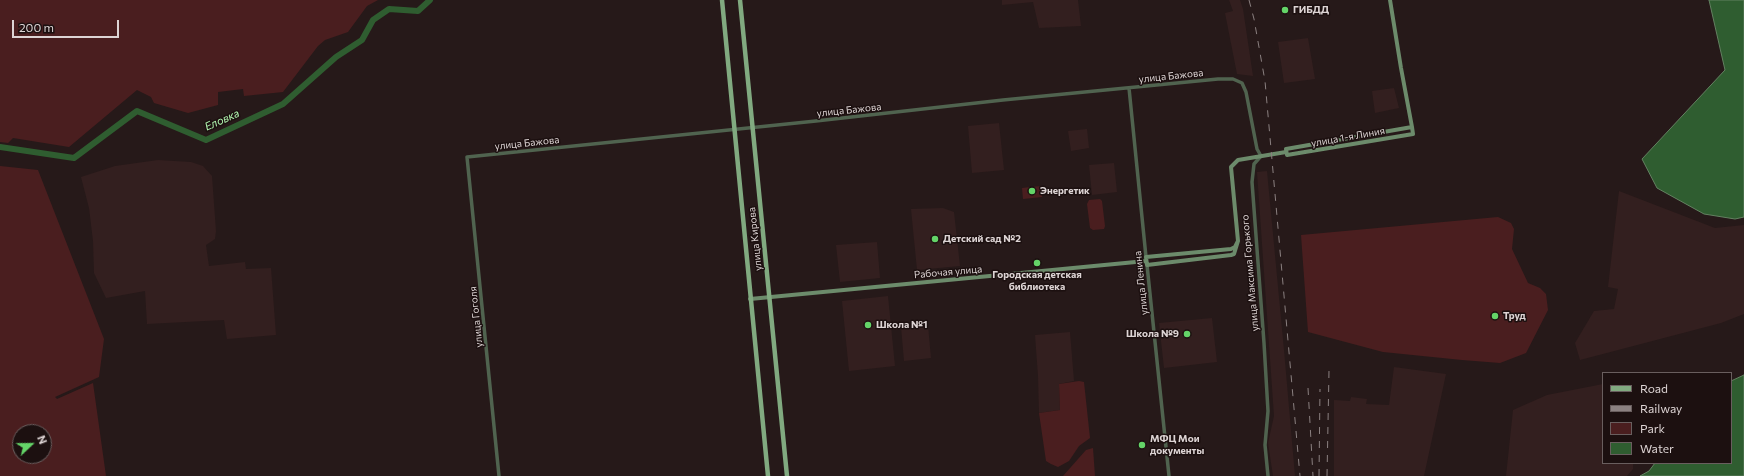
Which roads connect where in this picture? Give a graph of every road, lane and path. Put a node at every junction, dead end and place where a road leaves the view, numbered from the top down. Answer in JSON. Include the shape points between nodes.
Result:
{"nodes":[{"id":1,"x":722,"y":0,"type":"edge"},
{"id":2,"x":740,"y":0,"type":"edge"},
{"id":3,"x":1390,"y":0,"type":"edge"},
{"id":4,"x":1129,"y":88,"type":"junction"},
{"id":5,"x":1412,"y":127,"type":"junction"},
{"id":6,"x":753,"y":128,"type":"junction"},
{"id":7,"x":735,"y":130,"type":"junction"},
{"id":8,"x":1286,"y":152,"type":"junction"},
{"id":9,"x":1261,"y":156,"type":"junction"},
{"id":10,"x":467,"y":157,"type":"joint"},
{"id":11,"x":1230,"y":171,"type":"joint"},
{"id":12,"x":1238,"y":241,"type":"junction"},
{"id":13,"x":1235,"y":251,"type":"joint"},
{"id":14,"x":1146,"y":261,"type":"junction"},
{"id":15,"x":770,"y":297,"type":"junction"},
{"id":16,"x":750,"y":299,"type":"junction"},
{"id":17,"x":498,"y":476,"type":"edge"},
{"id":18,"x":768,"y":476,"type":"edge"},
{"id":19,"x":787,"y":476,"type":"edge"},
{"id":20,"x":1169,"y":476,"type":"edge"},
{"id":21,"x":1268,"y":476,"type":"edge"}],
"edges":[{"from":1,"to":7,"type":"main road","name":"улица Кирова"},
{"from":2,"to":6,"type":"main road","name":"улица Кирова"},
{"from":3,"to":5,"type":"main road"},
{"from":4,"to":6,"type":"street","name":"улица Бажова"},
{"from":4,"to":9,"type":"street","name":"улица Бажова","via":[[1218,79],[1233,79],[1242,83],[1257,149]]},
{"from":4,"to":14,"type":"street","name":"улица Ленина"},
{"from":5,"to":8,"type":"main road","name":"улица 1-я Линия"},
{"from":5,"to":8,"type":"main road","name":"улица 1-я Линия","via":[[1413,134]]},
{"from":6,"to":7,"type":"street","name":"улица Бажова"},
{"from":6,"to":15,"type":"main road","name":"улица Кирова"},
{"from":7,"to":10,"type":"street","name":"улица Бажова"},
{"from":7,"to":16,"type":"main road","name":"улица Кирова"},
{"from":8,"to":9,"type":"main road","name":"улица 1-я Линия"},
{"from":9,"to":11,"type":"main road","name":"улица 1-я Линия","via":[[1238,160]]},
{"from":9,"to":21,"type":"street","name":"улица Максима Горького","via":[[1254,164],[1252,182],[1268,411]]},
{"from":10,"to":17,"type":"street","name":"улица Гоголя"},
{"from":11,"to":12,"type":"main road","name":"улица Максима Горького"},
{"from":12,"to":13,"type":"main road","name":"улица Максима Горького"},
{"from":12,"to":14,"type":"main road","name":"Рабочая улица","via":[[1231,249]]},
{"from":13,"to":14,"type":"main road","name":"Рабочая улица","via":[[1231,255]]},
{"from":14,"to":15,"type":"main road","name":"Рабочая улица"},
{"from":14,"to":20,"type":"street","name":"улица Ленина"},
{"from":15,"to":16,"type":"main road","name":"Рабочая улица"},
{"from":15,"to":19,"type":"main road","name":"улица Кирова"},
{"from":16,"to":18,"type":"main road","name":"улица Кирова"}]}
